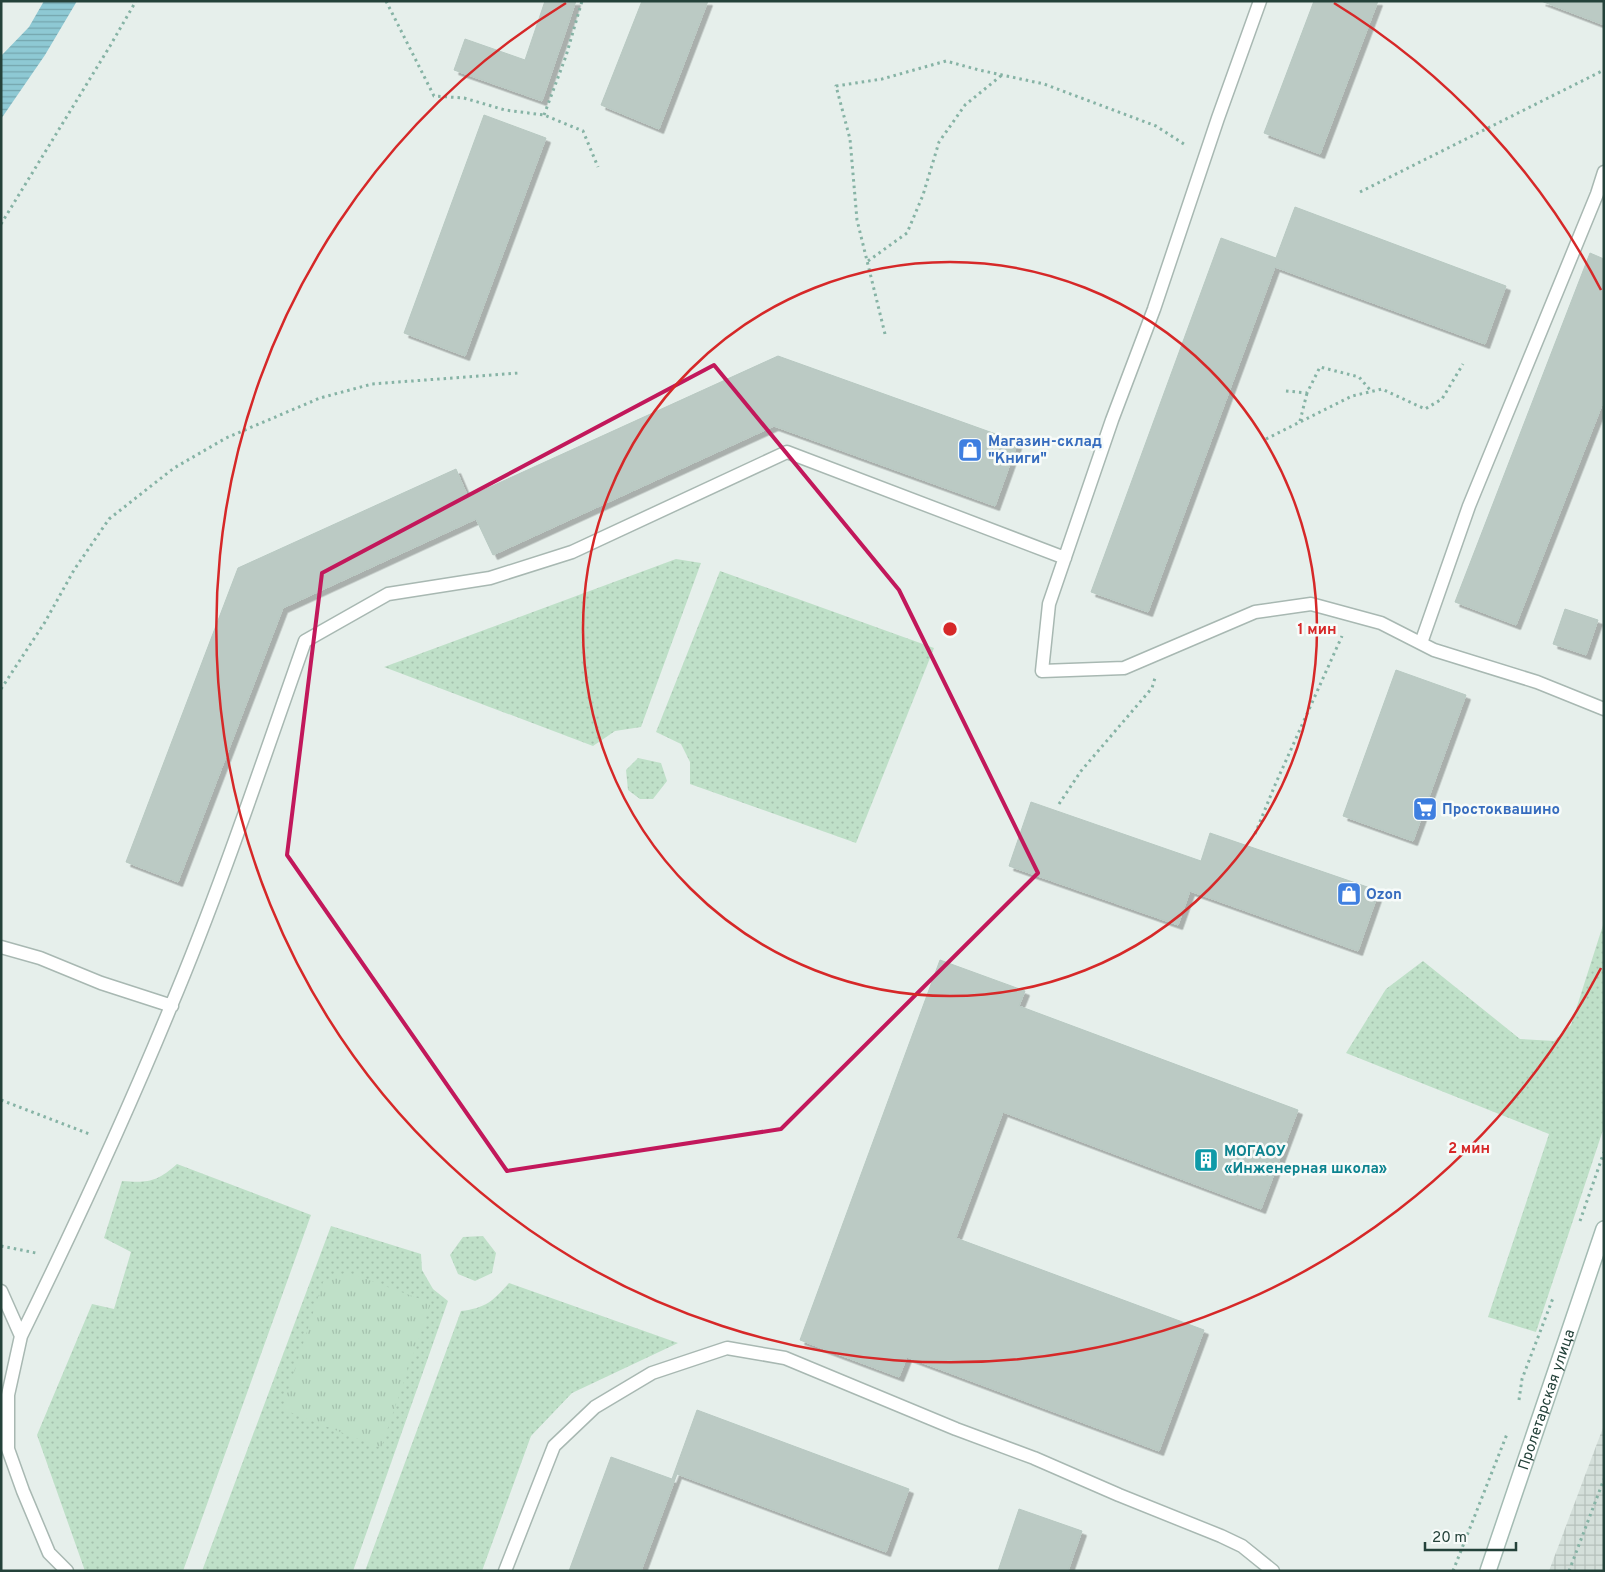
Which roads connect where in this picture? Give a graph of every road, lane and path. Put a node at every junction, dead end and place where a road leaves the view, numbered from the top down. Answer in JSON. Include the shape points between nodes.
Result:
{"nodes":[{"id":1,"x":136,"y":1,"type":"edge"},
{"id":2,"x":386,"y":1,"type":"edge"},
{"id":3,"x":582,"y":1,"type":"edge"},
{"id":4,"x":1260,"y":1,"type":"edge"},
{"id":5,"x":1604,"y":70,"type":"edge"},
{"id":6,"x":1003,"y":75,"type":"junction"},
{"id":7,"x":544,"y":115,"type":"junction"},
{"id":8,"x":1205,"y":157,"type":"junction"},
{"id":9,"x":598,"y":167,"type":"dead end"},
{"id":10,"x":1604,"y":172,"type":"edge"},
{"id":11,"x":1360,"y":192,"type":"dead end"},
{"id":12,"x":1,"y":224,"type":"edge"},
{"id":13,"x":868,"y":261,"type":"junction"},
{"id":14,"x":886,"y":334,"type":"dead end"},
{"id":15,"x":1462,"y":364,"type":"dead end"},
{"id":16,"x":519,"y":373,"type":"dead end"},
{"id":17,"x":1372,"y":391,"type":"junction"},
{"id":18,"x":1286,"y":392,"type":"dead end"},
{"id":19,"x":1307,"y":393,"type":"junction"},
{"id":20,"x":1300,"y":421,"type":"junction"},
{"id":21,"x":1266,"y":439,"type":"dead end"},
{"id":22,"x":1064,"y":558,"type":"junction"},
{"id":23,"x":1351,"y":615,"type":"junction"},
{"id":24,"x":1421,"y":643,"type":"junction"},
{"id":25,"x":1166,"y":650,"type":"junction"},
{"id":26,"x":1,"y":689,"type":"edge"},
{"id":27,"x":1604,"y":709,"type":"edge"},
{"id":28,"x":1059,"y":804,"type":"dead end"},
{"id":29,"x":1255,"y":834,"type":"dead end"},
{"id":30,"x":1,"y":947,"type":"edge"},
{"id":31,"x":172,"y":1006,"type":"junction"},
{"id":32,"x":1,"y":1100,"type":"edge"},
{"id":33,"x":112,"y":1142,"type":"junction"},
{"id":34,"x":1604,"y":1152,"type":"edge"},
{"id":35,"x":1578,"y":1226,"type":"dead end"},
{"id":36,"x":1604,"y":1229,"type":"edge"},
{"id":37,"x":1,"y":1246,"type":"edge"},
{"id":38,"x":61,"y":1254,"type":"junction"},
{"id":39,"x":1556,"y":1290,"type":"dead end"},
{"id":40,"x":1,"y":1291,"type":"edge"},
{"id":41,"x":21,"y":1336,"type":"junction"},
{"id":42,"x":1518,"y":1407,"type":"dead end"},
{"id":43,"x":1507,"y":1434,"type":"dead end"},
{"id":44,"x":1604,"y":1479,"type":"edge"},
{"id":45,"x":67,"y":1571,"type":"edge"},
{"id":46,"x":505,"y":1571,"type":"edge"},
{"id":47,"x":1273,"y":1571,"type":"edge"},
{"id":48,"x":1453,"y":1571,"type":"edge"},
{"id":49,"x":1488,"y":1571,"type":"edge"},
{"id":50,"x":1569,"y":1571,"type":"edge"}],
"edges":[{"from":1,"to":12,"type":"path"},
{"from":2,"to":7,"type":"path","via":[[434,96],[464,98],[505,110]]},
{"from":3,"to":7,"type":"path"},
{"from":4,"to":8,"type":"lane"},
{"from":5,"to":11,"type":"path"},
{"from":6,"to":8,"type":"path","via":[[1044,84],[1156,126]]},
{"from":6,"to":13,"type":"path","via":[[965,105],[939,142],[907,233]]},
{"from":6,"to":13,"type":"path","via":[[946,61],[882,79],[836,86],[850,139],[857,220]]},
{"from":7,"to":9,"type":"path","via":[[583,131]]},
{"from":8,"to":22,"type":"lane"},
{"from":10,"to":24,"type":"lane","via":[[1468,506]]},
{"from":13,"to":14,"type":"path"},
{"from":15,"to":17,"type":"path","via":[[1442,399],[1425,409],[1382,389]]},
{"from":16,"to":26,"type":"path","via":[[372,384],[320,398],[226,438],[174,468],[109,519]]},
{"from":17,"to":19,"type":"path","via":[[1359,377],[1320,367]]},
{"from":17,"to":20,"type":"path","via":[[1352,396]]},
{"from":18,"to":19,"type":"path"},
{"from":19,"to":20,"type":"path"},
{"from":20,"to":21,"type":"path"},
{"from":22,"to":25,"type":"lane","via":[[1049,604],[1042,671],[1124,668]]},
{"from":22,"to":31,"type":"lane","via":[[787,452],[572,552],[490,578],[388,594],[305,641],[233,847]]},
{"from":23,"to":24,"type":"lane","via":[[1381,622]]},
{"from":23,"to":25,"type":"lane","via":[[1311,604],[1255,612]]},
{"from":23,"to":29,"type":"path"},
{"from":24,"to":27,"type":"lane","via":[[1434,650],[1538,682]]},
{"from":25,"to":28,"type":"path","via":[[1152,688],[1081,771]]},
{"from":30,"to":31,"type":"lane"},
{"from":31,"to":33,"type":"lane"},
{"from":32,"to":33,"type":"path"},
{"from":33,"to":38,"type":"lane"},
{"from":34,"to":35,"type":"path"},
{"from":36,"to":49,"type":"main road","name":"Пролетарская улица"},
{"from":37,"to":38,"type":"path"},
{"from":38,"to":41,"type":"lane"},
{"from":39,"to":42,"type":"path","via":[[1522,1379]]},
{"from":40,"to":41,"type":"lane"},
{"from":41,"to":45,"type":"lane","via":[[8,1395],[8,1449],[49,1553]]},
{"from":43,"to":48,"type":"path"},
{"from":44,"to":50,"type":"path"},
{"from":46,"to":47,"type":"lane","via":[[554,1446],[595,1407],[652,1373],[727,1348],[785,1358],[1034,1458],[1228,1539]]}]}
